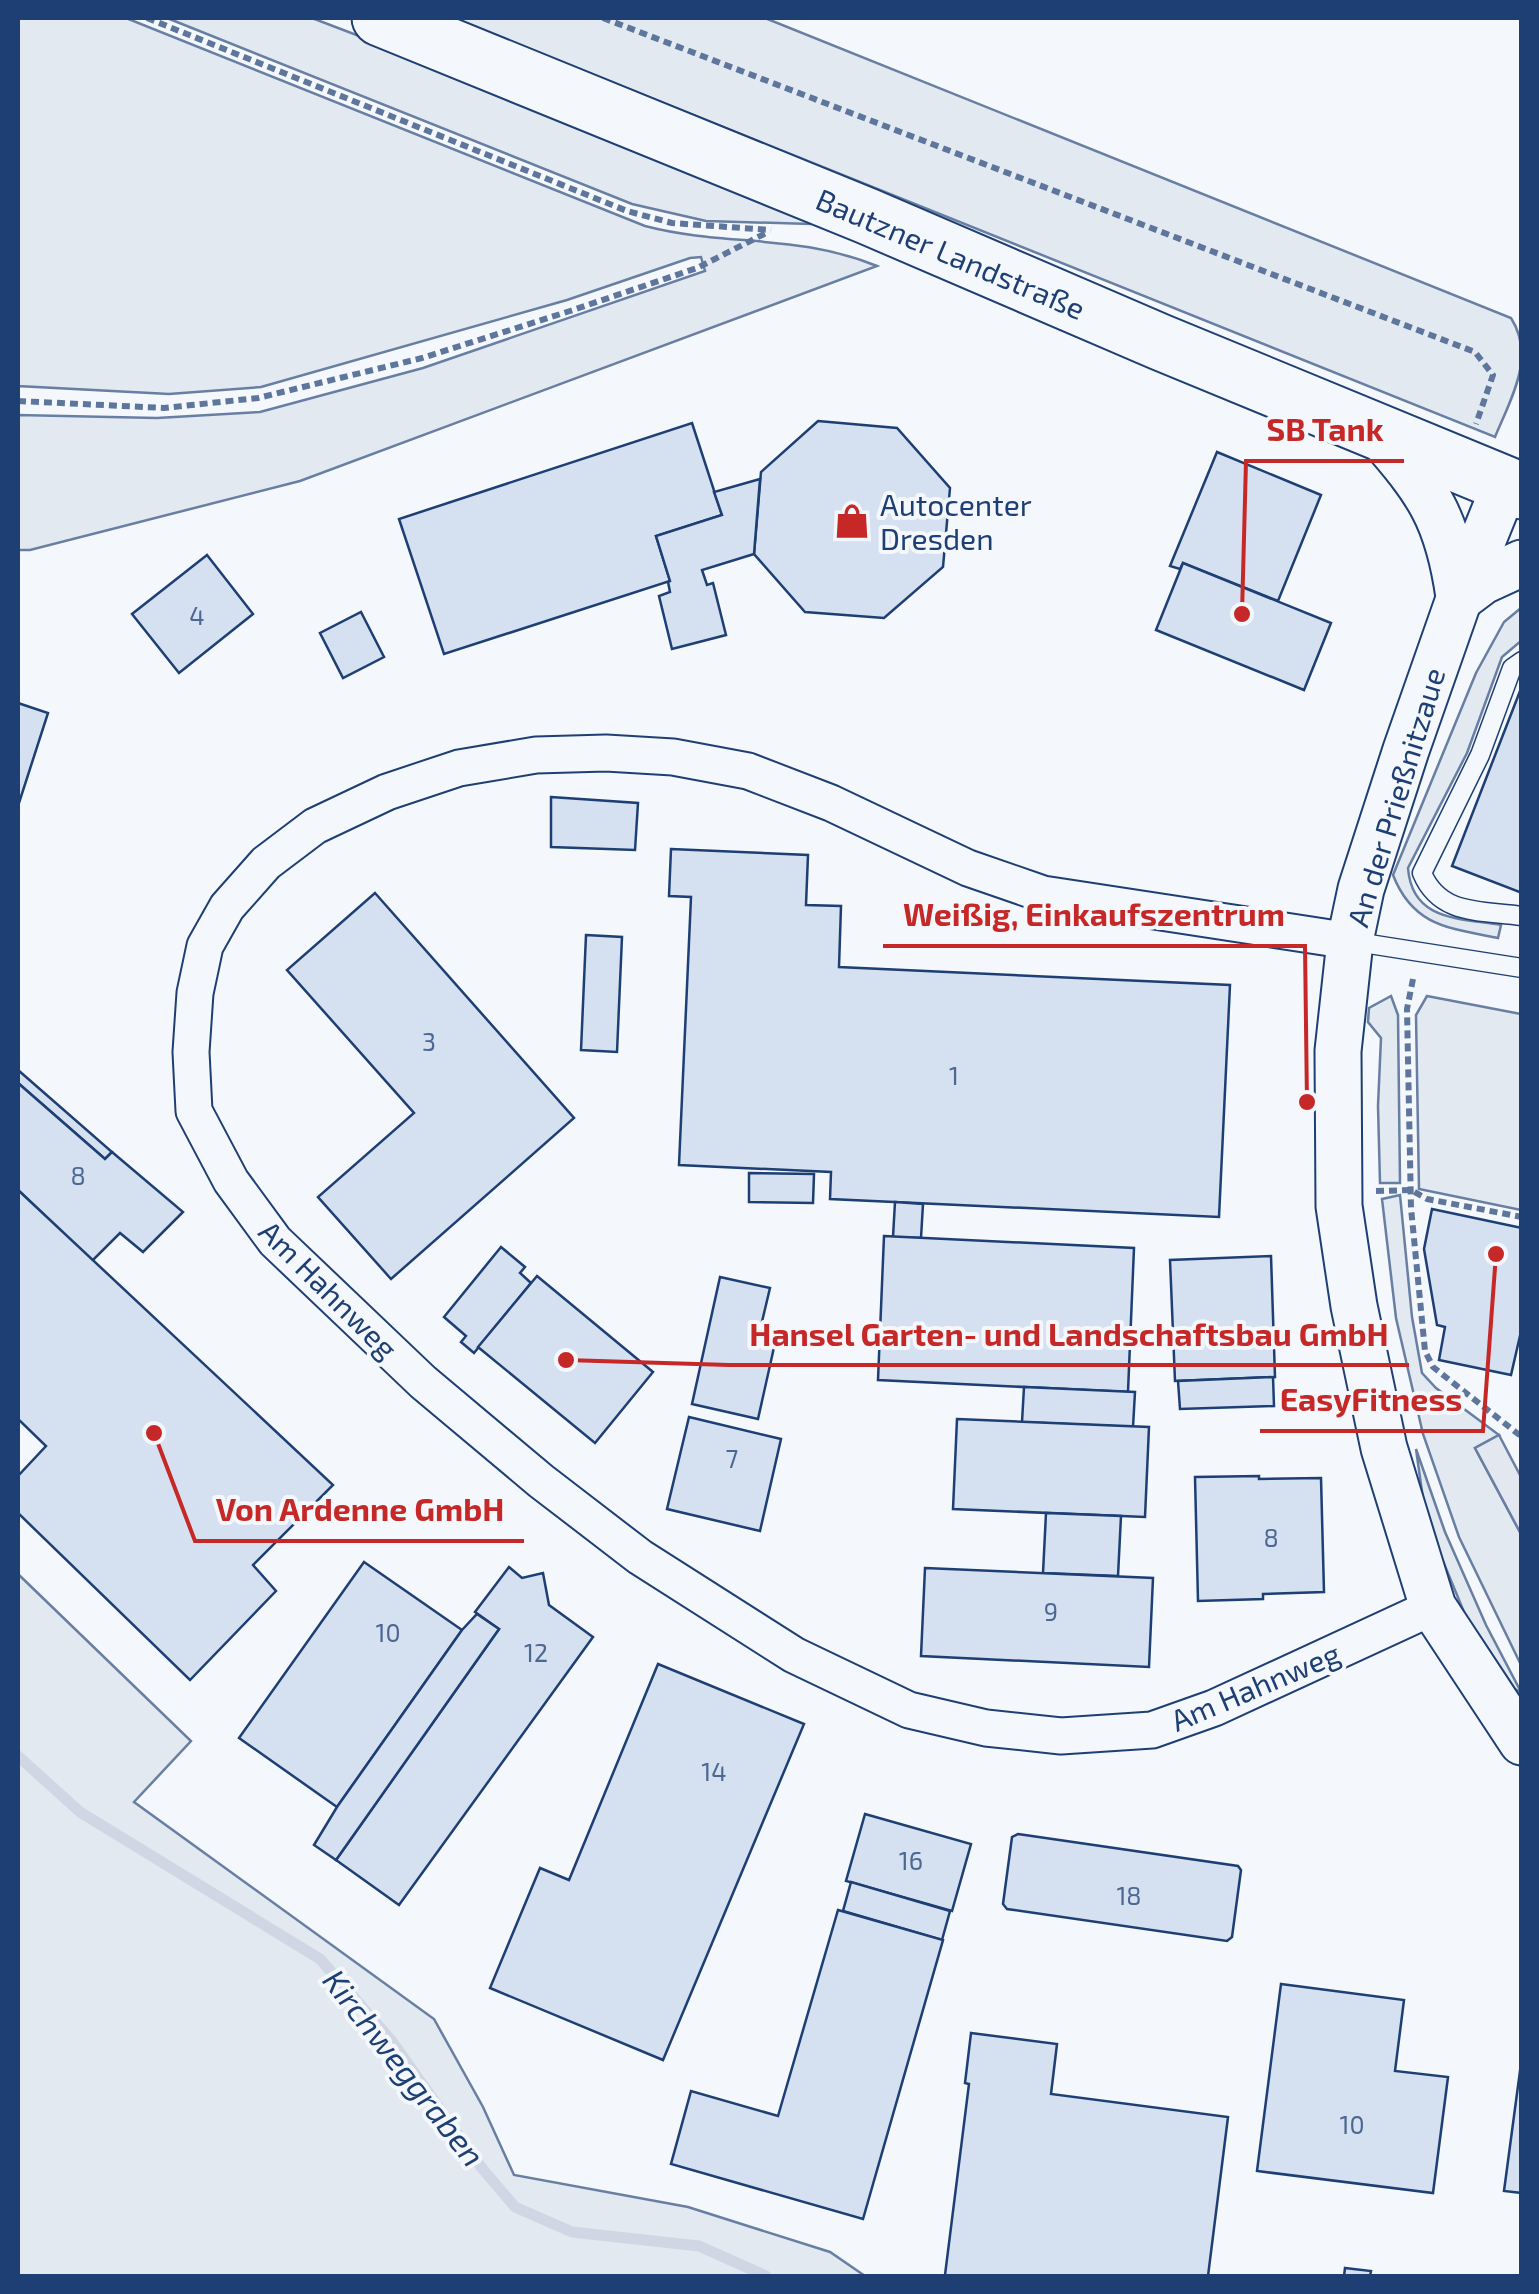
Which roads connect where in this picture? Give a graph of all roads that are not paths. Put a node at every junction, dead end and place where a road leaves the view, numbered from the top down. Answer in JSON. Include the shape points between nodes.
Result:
{"nodes":[{"id":1,"x":380,"y":18,"type":"edge"},
{"id":2,"x":1376,"y":431,"type":"junction"},
{"id":3,"x":1513,"y":488,"type":"edge"},
{"id":4,"x":1522,"y":564,"type":"edge"},
{"id":5,"x":1459,"y":599,"type":"junction"},
{"id":6,"x":1522,"y":661,"type":"edge"},
{"id":7,"x":1522,"y":916,"type":"edge"},
{"id":8,"x":1350,"y":940,"type":"junction"},
{"id":9,"x":1522,"y":968,"type":"edge"},
{"id":10,"x":1432,"y":1608,"type":"junction"},
{"id":11,"x":1522,"y":1742,"type":"edge"}],
"edges":[{"from":1,"to":2,"type":"main road","name":"Bautzner Landstraße"},
{"from":2,"to":3,"type":"main road","name":"Bautzner Landstraße"},
{"from":2,"to":5,"type":"street","via":[[1435,506],[1447,532]]},
{"from":3,"to":5,"type":"street","name":"An der Prießnitzaue"},
{"from":4,"to":5,"type":"street"},
{"from":5,"to":8,"type":"street","name":"An der Prießnitzaue","via":[[1376,841]]},
{"from":6,"to":7,"type":"lane","via":[[1512,668],[1480,756],[1422,873],[1448,906]]},
{"from":8,"to":9,"type":"lane"},
{"from":8,"to":10,"type":"street","name":"An der Prießnitzaue","via":[[1338,1052],[1339,1206],[1384,1448]]},
{"from":8,"to":10,"type":"street","name":"Am Hahnweg","via":[[1043,894],[748,771],[673,757],[536,754],[459,768],[387,792],[315,826],[266,863],[227,907],[206,946],[191,1052],[194,1111],[230,1181],[275,1241],[423,1382],[541,1481],[640,1557],[794,1655],[909,1710],[1060,1736],[1152,1730]]},
{"from":10,"to":11,"type":"street","name":"An der Prießnitzaue"}]}
